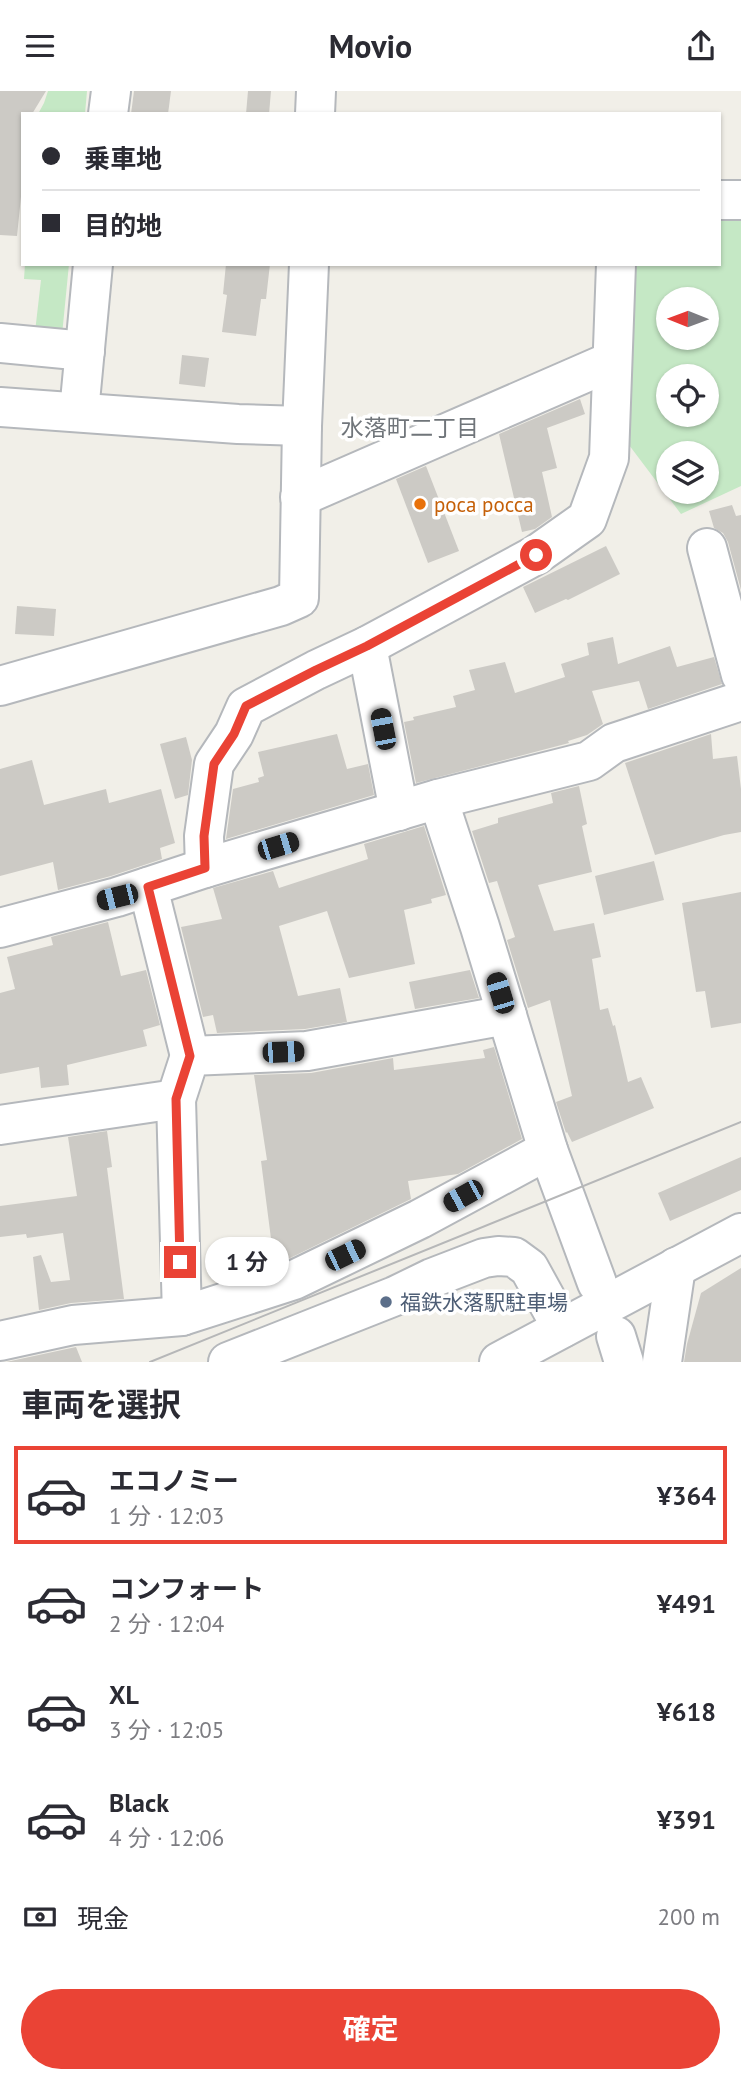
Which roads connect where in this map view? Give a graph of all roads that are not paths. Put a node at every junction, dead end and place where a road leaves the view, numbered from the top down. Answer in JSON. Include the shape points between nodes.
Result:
{"nodes":[{"id":1,"x":111,"y":91,"type":"edge"},
{"id":2,"x":316,"y":91,"type":"edge"},
{"id":3,"x":108,"y":112,"type":"edge"},
{"id":4,"x":316,"y":112,"type":"edge"},
{"id":5,"x":721,"y":200,"type":"edge"},
{"id":6,"x":741,"y":200,"type":"edge"},
{"id":7,"x":93,"y":266,"type":"edge"},
{"id":8,"x":309,"y":266,"type":"edge"},
{"id":9,"x":616,"y":266,"type":"edge"},
{"id":10,"x":0,"y":343,"type":"edge"},
{"id":11,"x":85,"y":351,"type":"junction"},
{"id":12,"x":612,"y":361,"type":"junction"},
{"id":13,"x":0,"y":407,"type":"edge"},
{"id":14,"x":79,"y":412,"type":"junction"},
{"id":15,"x":302,"y":426,"type":"junction"},
{"id":16,"x":300,"y":498,"type":"junction"},
{"id":17,"x":707,"y":548,"type":"dead end"},
{"id":18,"x":367,"y":646,"type":"junction"},
{"id":19,"x":741,"y":675,"type":"edge"},
{"id":20,"x":0,"y":686,"type":"edge"},
{"id":21,"x":741,"y":701,"type":"edge"},
{"id":22,"x":438,"y":799,"type":"junction"},
{"id":23,"x":399,"y":811,"type":"junction"},
{"id":24,"x":205,"y":868,"type":"junction"},
{"id":25,"x":148,"y":887,"type":"junction"},
{"id":26,"x":0,"y":927,"type":"edge"},
{"id":27,"x":507,"y":1015,"type":"junction"},
{"id":28,"x":190,"y":1056,"type":"junction"},
{"id":29,"x":176,"y":1099,"type":"junction"},
{"id":30,"x":0,"y":1125,"type":"edge"},
{"id":31,"x":548,"y":1150,"type":"junction"},
{"id":32,"x":741,"y":1233,"type":"edge"},
{"id":33,"x":676,"y":1267,"type":"junction"},
{"id":34,"x":597,"y":1283,"type":"dead end"},
{"id":35,"x":182,"y":1316,"type":"junction"},
{"id":36,"x":562,"y":1328,"type":"junction"},
{"id":37,"x":0,"y":1341,"type":"edge"},
{"id":38,"x":228,"y":1362,"type":"edge"},
{"id":39,"x":499,"y":1362,"type":"edge"},
{"id":40,"x":662,"y":1362,"type":"edge"}],
"edges":[{"from":1,"to":3,"type":"street"},
{"from":2,"to":4,"type":"street"},
{"from":5,"to":6,"type":"street"},
{"from":7,"to":11,"type":"street"},
{"from":8,"to":15,"type":"street"},
{"from":9,"to":12,"type":"street"},
{"from":10,"to":11,"type":"street"},
{"from":11,"to":14,"type":"street"},
{"from":12,"to":16,"type":"street"},
{"from":12,"to":18,"type":"street","via":[[608,458],[587,519],[536,555]]},
{"from":13,"to":14,"type":"street"},
{"from":14,"to":15,"type":"street"},
{"from":15,"to":16,"type":"street"},
{"from":16,"to":20,"type":"street","via":[[299,598]]},
{"from":17,"to":19,"type":"street"},
{"from":18,"to":23,"type":"street"},
{"from":18,"to":24,"type":"street","via":[[246,706],[214,764],[204,836]]},
{"from":21,"to":22,"type":"street","via":[[614,743],[589,761]]},
{"from":22,"to":23,"type":"street"},
{"from":22,"to":27,"type":"street"},
{"from":23,"to":24,"type":"street"},
{"from":24,"to":25,"type":"street"},
{"from":25,"to":26,"type":"street"},
{"from":25,"to":28,"type":"street"},
{"from":27,"to":28,"type":"street","via":[[307,1051]]},
{"from":27,"to":31,"type":"street"},
{"from":28,"to":29,"type":"street"},
{"from":29,"to":30,"type":"street"},
{"from":29,"to":35,"type":"street"},
{"from":31,"to":34,"type":"street"},
{"from":31,"to":35,"type":"street","via":[[294,1280]]},
{"from":32,"to":33,"type":"street"},
{"from":33,"to":36,"type":"street"},
{"from":33,"to":40,"type":"street"},
{"from":35,"to":37,"type":"street","via":[[73,1325]]},
{"from":36,"to":38,"type":"street","via":[[529,1268],[514,1257],[498,1256],[432,1278]]},
{"from":36,"to":39,"type":"street"}]}
